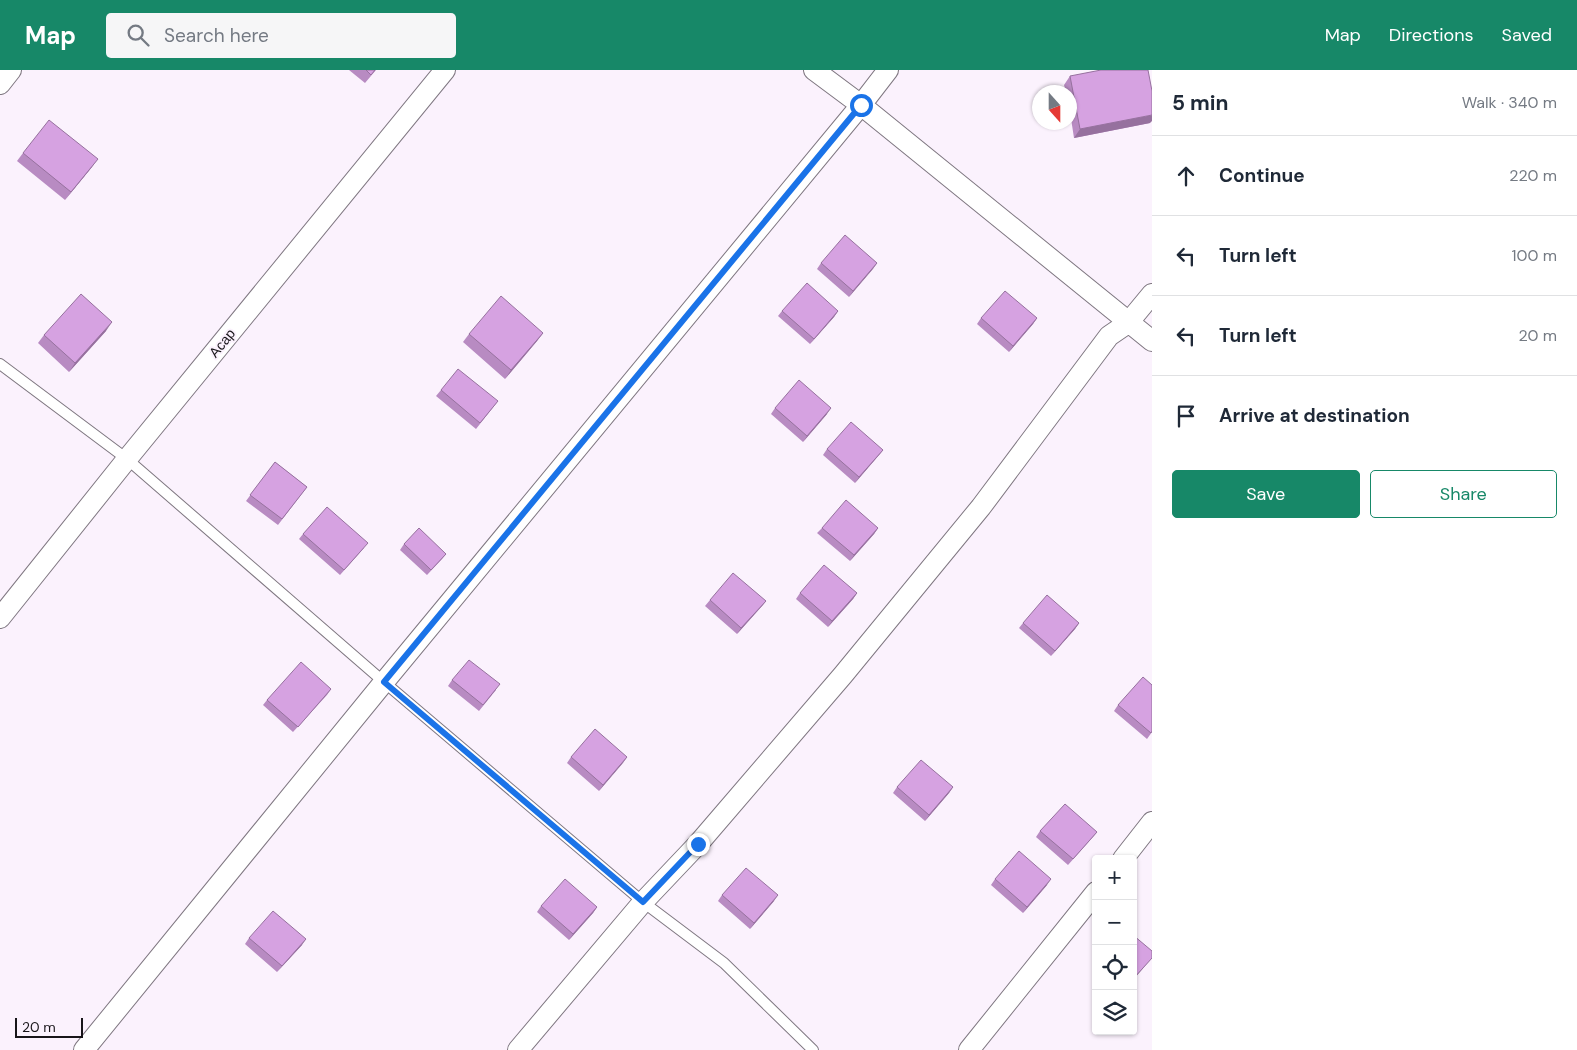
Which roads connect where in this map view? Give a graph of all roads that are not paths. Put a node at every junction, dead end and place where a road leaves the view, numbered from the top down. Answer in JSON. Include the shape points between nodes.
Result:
{"nodes":[{"id":1,"x":11,"y":70,"type":"edge"},
{"id":2,"x":445,"y":70,"type":"edge"},
{"id":3,"x":814,"y":70,"type":"edge"},
{"id":4,"x":888,"y":70,"type":"edge"},
{"id":5,"x":0,"y":84,"type":"edge"},
{"id":6,"x":861,"y":105,"type":"junction"},
{"id":7,"x":1152,"y":294,"type":"edge"},
{"id":8,"x":1128,"y":323,"type":"junction"},
{"id":9,"x":1152,"y":342,"type":"edge"},
{"id":10,"x":0,"y":364,"type":"edge"},
{"id":11,"x":128,"y":459,"type":"junction"},
{"id":12,"x":0,"y":618,"type":"edge"},
{"id":13,"x":384,"y":682,"type":"junction"},
{"id":14,"x":1152,"y":822,"type":"edge"},
{"id":15,"x":1125,"y":855,"type":"edge"},
{"id":16,"x":1092,"y":897,"type":"edge"},
{"id":17,"x":643,"y":902,"type":"junction"},
{"id":18,"x":84,"y":1050,"type":"edge"},
{"id":19,"x":518,"y":1050,"type":"edge"},
{"id":20,"x":814,"y":1050,"type":"edge"},
{"id":21,"x":969,"y":1050,"type":"edge"}],
"edges":[{"from":1,"to":5,"type":"street"},
{"from":2,"to":11,"type":"street","name":"Асар"},
{"from":3,"to":6,"type":"street"},
{"from":4,"to":6,"type":"street"},
{"from":6,"to":8,"type":"street"},
{"from":6,"to":13,"type":"street"},
{"from":7,"to":8,"type":"street"},
{"from":8,"to":9,"type":"street"},
{"from":8,"to":17,"type":"street","via":[[1109,336],[982,507],[843,675],[698,844]]},
{"from":10,"to":11,"type":"lane"},
{"from":11,"to":12,"type":"street","name":"Асар"},
{"from":11,"to":13,"type":"lane"},
{"from":13,"to":17,"type":"lane"},
{"from":13,"to":18,"type":"street"},
{"from":14,"to":15,"type":"street"},
{"from":16,"to":21,"type":"street"},
{"from":17,"to":19,"type":"street"},
{"from":17,"to":20,"type":"lane","via":[[724,963]]}]}
